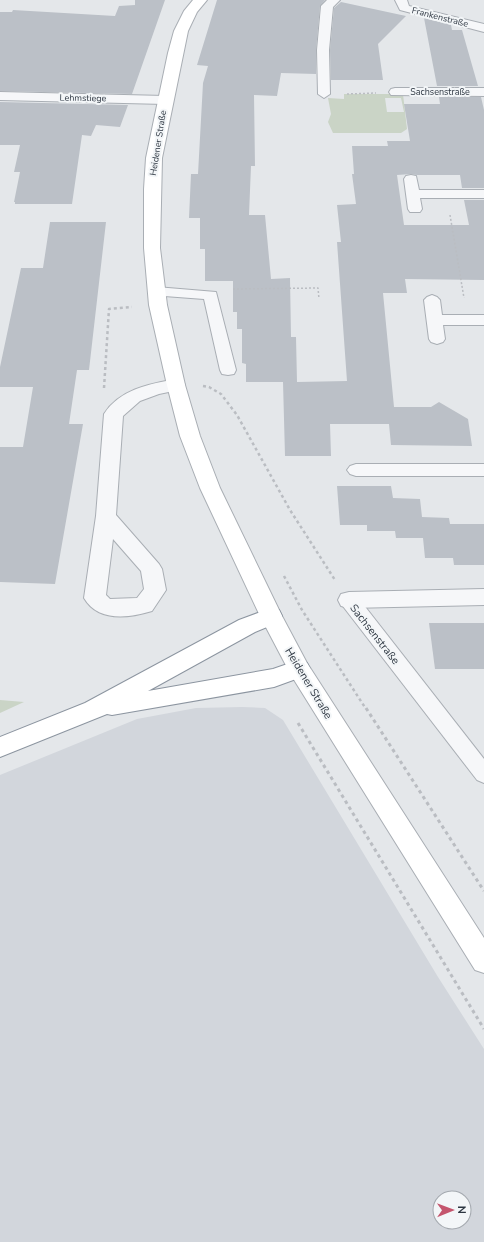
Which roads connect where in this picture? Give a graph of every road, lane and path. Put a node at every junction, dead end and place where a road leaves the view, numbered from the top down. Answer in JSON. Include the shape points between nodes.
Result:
{"nodes":[{"id":1,"x":200,"y":0,"type":"edge"},
{"id":2,"x":334,"y":0,"type":"edge"},
{"id":3,"x":402,"y":0,"type":"edge"},
{"id":4,"x":484,"y":28,"type":"edge"},
{"id":5,"x":395,"y":92,"type":"joint"},
{"id":6,"x":484,"y":92,"type":"edge"},
{"id":7,"x":324,"y":94,"type":"joint"},
{"id":8,"x":0,"y":96,"type":"edge"},
{"id":9,"x":165,"y":100,"type":"junction"},
{"id":10,"x":411,"y":179,"type":"dead end"},
{"id":11,"x":413,"y":194,"type":"junction"},
{"id":12,"x":446,"y":194,"type":"junction"},
{"id":13,"x":484,"y":194,"type":"edge"},
{"id":14,"x":415,"y":209,"type":"dead end"},
{"id":15,"x":211,"y":295,"type":"junction"},
{"id":16,"x":157,"y":298,"type":"junction"},
{"id":17,"x":319,"y":299,"type":"dead end"},
{"id":18,"x":432,"y":300,"type":"dead end"},
{"id":19,"x":434,"y":320,"type":"junction"},
{"id":20,"x":468,"y":320,"type":"junction"},
{"id":21,"x":484,"y":320,"type":"edge"},
{"id":22,"x":437,"y":340,"type":"dead end"},
{"id":23,"x":228,"y":370,"type":"dead end"},
{"id":24,"x":176,"y":385,"type":"junction"},
{"id":25,"x":202,"y":392,"type":"dead end"},
{"id":26,"x":114,"y":414,"type":"junction"},
{"id":27,"x":356,"y":470,"type":"dead end"},
{"id":28,"x":484,"y":470,"type":"edge"},
{"id":29,"x":106,"y":516,"type":"dead end"},
{"id":30,"x":284,"y":575,"type":"dead end"},
{"id":31,"x":484,"y":597,"type":"edge"},
{"id":32,"x":348,"y":600,"type":"junction"},
{"id":33,"x":271,"y":616,"type":"junction"},
{"id":34,"x":299,"y":669,"type":"junction"},
{"id":35,"x":93,"y":710,"type":"junction"},
{"id":36,"x":296,"y":718,"type":"dead end"},
{"id":37,"x":0,"y":747,"type":"edge"},
{"id":38,"x":484,"y":774,"type":"edge"},
{"id":39,"x":484,"y":892,"type":"edge"},
{"id":40,"x":484,"y":961,"type":"edge"},
{"id":41,"x":484,"y":1029,"type":"edge"}],
"edges":[{"from":1,"to":9,"type":"main road","name":"Heidener Straße","via":[[191,11],[181,32]]},
{"from":2,"to":7,"type":"lane","via":[[326,6]]},
{"from":3,"to":4,"type":"lane","name":"Frankenstraße","via":[[404,8]]},
{"from":5,"to":6,"type":"lane","name":"Sachsenstraße"},
{"from":5,"to":7,"type":"path"},
{"from":8,"to":9,"type":"street","name":"Lehmstiege"},
{"from":9,"to":16,"type":"main road","name":"Heidener Straße","via":[[154,158],[152,189],[152,248]]},
{"from":10,"to":11,"type":"lane"},
{"from":11,"to":12,"type":"lane"},
{"from":11,"to":14,"type":"lane"},
{"from":12,"to":13,"type":"lane"},
{"from":12,"to":20,"type":"path"},
{"from":15,"to":16,"type":"lane"},
{"from":15,"to":17,"type":"path","via":[[233,289],[318,288]]},
{"from":15,"to":23,"type":"lane"},
{"from":16,"to":24,"type":"main road","name":"Heidener Straße"},
{"from":16,"to":26,"type":"path","via":[[109,309],[104,398]]},
{"from":18,"to":19,"type":"lane"},
{"from":19,"to":20,"type":"lane"},
{"from":19,"to":22,"type":"lane"},
{"from":20,"to":21,"type":"lane"},
{"from":24,"to":26,"type":"street","via":[[133,397]]},
{"from":24,"to":33,"type":"main road","name":"Heidener Straße","via":[[190,436],[210,488]]},
{"from":25,"to":32,"type":"path","via":[[199,385],[222,394],[237,415],[290,510]]},
{"from":26,"to":29,"type":"street"},
{"from":27,"to":28,"type":"lane"},
{"from":30,"to":39,"type":"path","via":[[302,610]]},
{"from":31,"to":32,"type":"street","name":"Sachsenstraße"},
{"from":32,"to":38,"type":"lane","name":"Sachsenstraße"},
{"from":33,"to":34,"type":"main road","name":"Heidener Straße"},
{"from":33,"to":35,"type":"main road"},
{"from":34,"to":35,"type":"main road","via":[[274,678]]},
{"from":34,"to":40,"type":"main road","name":"Heidener Straße"},
{"from":35,"to":37,"type":"main road"},
{"from":36,"to":41,"type":"path"}]}
